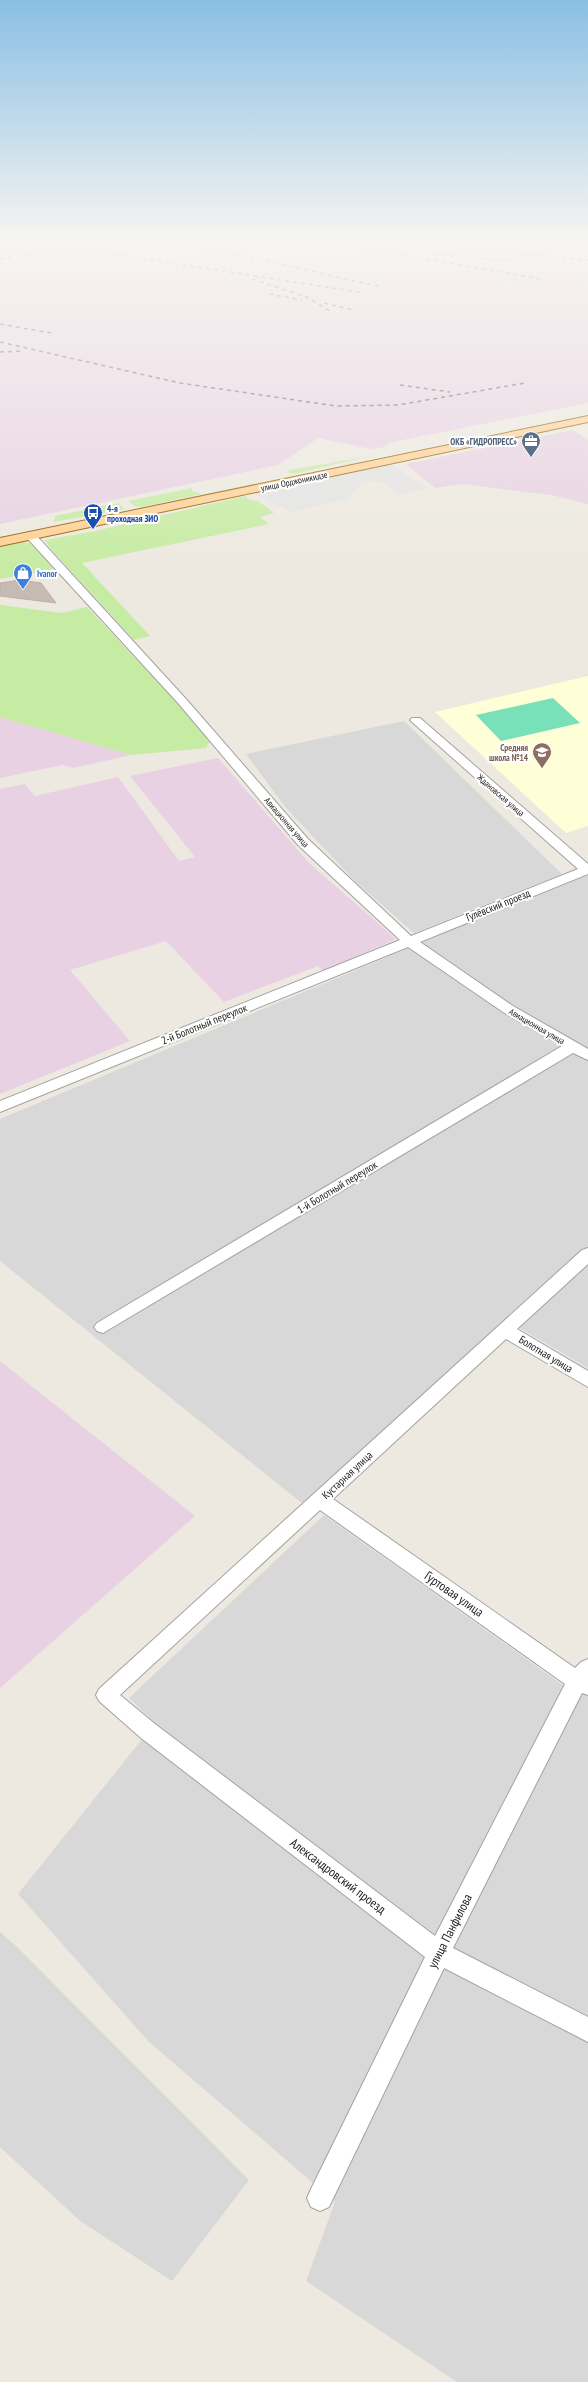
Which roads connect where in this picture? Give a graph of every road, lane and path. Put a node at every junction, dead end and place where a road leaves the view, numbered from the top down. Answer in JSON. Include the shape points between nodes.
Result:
{"nodes":[{"id":1,"x":588,"y":415,"type":"edge"},
{"id":2,"x":588,"y":419,"type":"edge"},
{"id":3,"x":31,"y":536,"type":"junction"},
{"id":4,"x":0,"y":538,"type":"edge"},
{"id":5,"x":0,"y":542,"type":"edge"},
{"id":6,"x":416,"y":720,"type":"dead end"},
{"id":7,"x":588,"y":869,"type":"edge"},
{"id":8,"x":409,"y":940,"type":"junction"},
{"id":9,"x":572,"y":1046,"type":"junction"},
{"id":10,"x":588,"y":1055,"type":"edge"},
{"id":11,"x":0,"y":1106,"type":"edge"},
{"id":12,"x":588,"y":1254,"type":"edge"},
{"id":13,"x":102,"y":1327,"type":"dead end"},
{"id":14,"x":504,"y":1329,"type":"junction"},
{"id":15,"x":588,"y":1380,"type":"edge"},
{"id":16,"x":320,"y":1500,"type":"junction"},
{"id":17,"x":584,"y":1678,"type":"edge"},
{"id":18,"x":106,"y":1695,"type":"joint"},
{"id":19,"x":439,"y":1953,"type":"junction"},
{"id":20,"x":588,"y":2030,"type":"edge"},
{"id":21,"x":320,"y":2198,"type":"dead end"}],
"edges":[{"from":1,"to":4,"type":"main road","name":"улица Орджоникидзе"},
{"from":2,"to":3,"type":"main road","name":"улица Орджоникидзе"},
{"from":3,"to":5,"type":"main road","name":"улица Орджоникидзе"},
{"from":3,"to":8,"type":"street","name":"Авиационная улица","via":[[182,701],[303,842]]},
{"from":6,"to":7,"type":"street","name":"Ждановская улица"},
{"from":7,"to":8,"type":"street","name":"Гулёвский проезд"},
{"from":8,"to":9,"type":"street","name":"Авиационная улица","via":[[508,1009]]},
{"from":8,"to":11,"type":"street","name":"2-й Болотный переулок"},
{"from":9,"to":10,"type":"street","name":"Авиационная улица"},
{"from":9,"to":13,"type":"street","name":"1-й Болотный переулок"},
{"from":12,"to":14,"type":"street","name":"Кустарная улица"},
{"from":14,"to":15,"type":"street","name":"Болотная улица"},
{"from":14,"to":16,"type":"street","name":"Кустарная улица"},
{"from":16,"to":17,"type":"street","name":"Гуртовая улица"},
{"from":16,"to":18,"type":"street","name":"Кустарная улица"},
{"from":17,"to":19,"type":"street","name":"улица Панфилова"},
{"from":18,"to":19,"type":"street","name":"Александровский проезд","via":[[155,1736]]},
{"from":19,"to":20,"type":"street","name":"Александровский проезд"},
{"from":19,"to":21,"type":"street","name":"улица Панфилова"}]}
